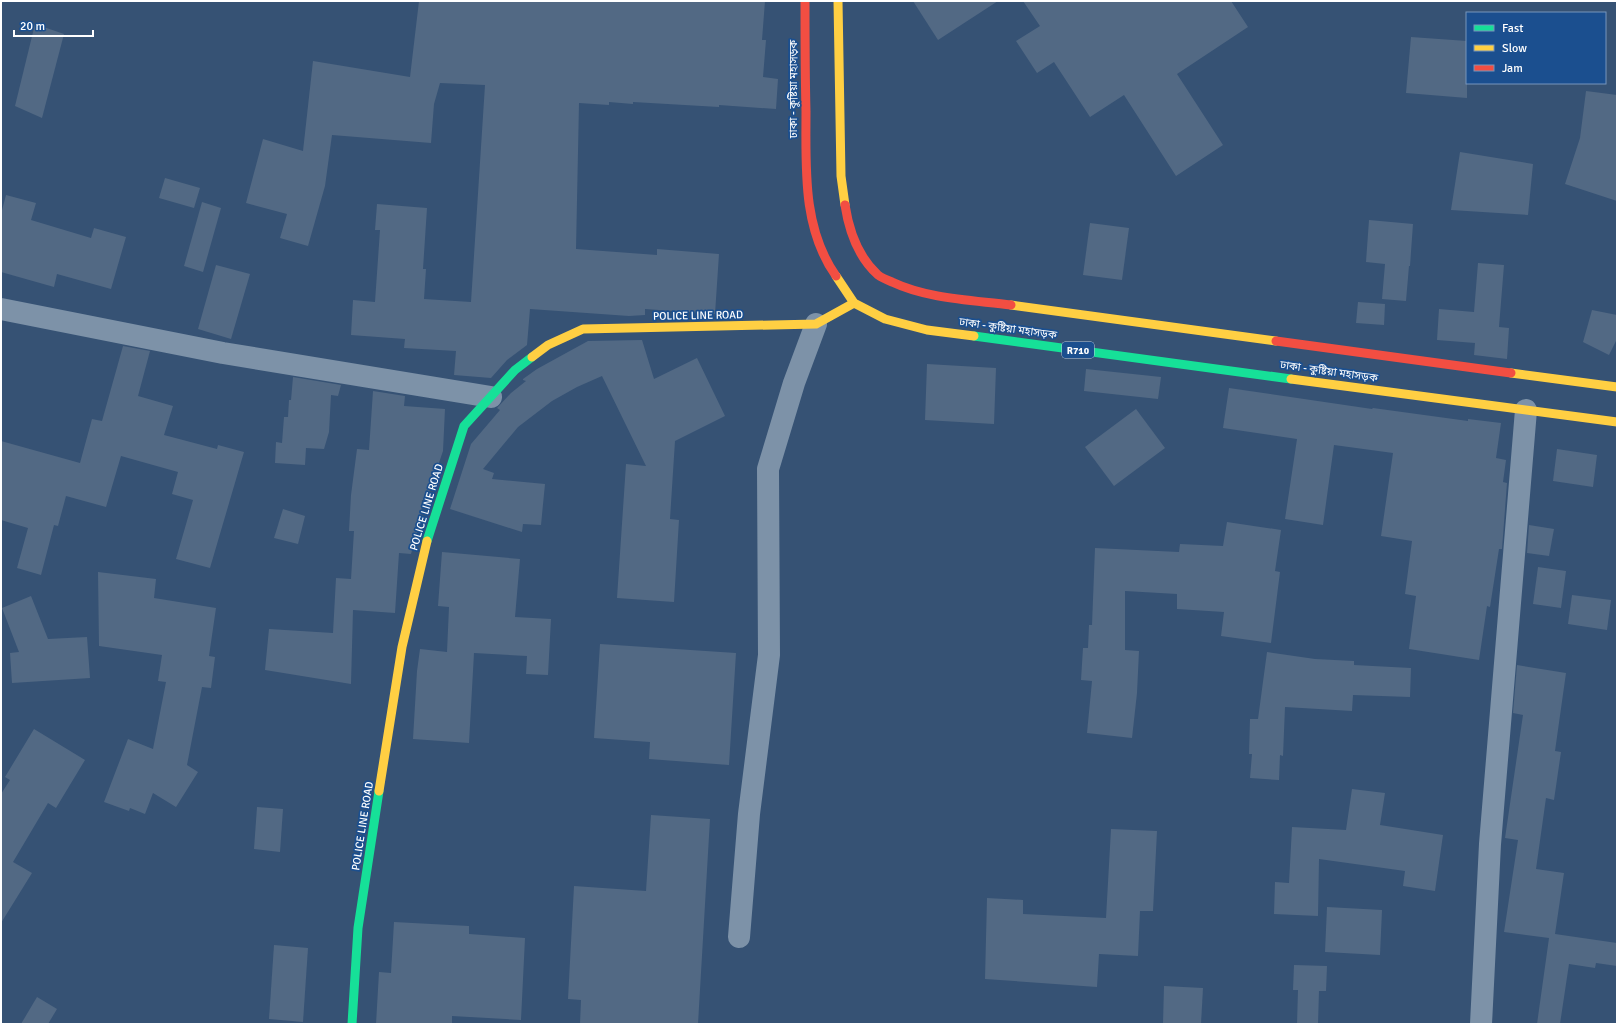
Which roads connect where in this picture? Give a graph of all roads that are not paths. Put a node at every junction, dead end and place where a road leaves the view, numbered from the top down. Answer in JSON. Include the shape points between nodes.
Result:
{"nodes":[{"id":1,"x":805,"y":1,"type":"edge"},
{"id":2,"x":838,"y":1,"type":"edge"},
{"id":3,"x":854,"y":303,"type":"junction"},
{"id":4,"x":1,"y":309,"type":"edge"},
{"id":5,"x":816,"y":324,"type":"junction"},
{"id":6,"x":1617,"y":387,"type":"edge"},
{"id":7,"x":491,"y":396,"type":"junction"},
{"id":8,"x":1526,"y":410,"type":"junction"},
{"id":9,"x":1617,"y":422,"type":"edge"},
{"id":10,"x":738,"y":937,"type":"dead end"},
{"id":11,"x":352,"y":1024,"type":"edge"},
{"id":12,"x":1481,"y":1024,"type":"edge"}],
"edges":[{"from":1,"to":3,"type":"main road","name":"ঢাকা - কুষ্টিয়া মহাসড়ক","number":"R710","via":[[806,178],[814,232],[830,268]]},
{"from":2,"to":6,"type":"main road","name":"ঢাকা - কুষ্টিয়া মহাসড়ক","via":[[841,176],[848,224],[860,253],[879,276],[905,288],[938,296]]},
{"from":3,"to":5,"type":"main road","name":"POLICE LINE ROAD"},
{"from":3,"to":8,"type":"main road","name":"ঢাকা - কুষ্টিয়া মহাসড়ক","number":"R710","via":[[885,318],[927,330]]},
{"from":4,"to":7,"type":"street","via":[[223,354]]},
{"from":5,"to":7,"type":"main road","name":"POLICE LINE ROAD","via":[[583,329],[548,345],[537,353],[515,370]]},
{"from":5,"to":10,"type":"street","via":[[794,383],[768,469],[769,655],[749,814]]},
{"from":7,"to":11,"type":"main road","name":"POLICE LINE ROAD","via":[[464,426],[428,536],[402,647],[358,928]]},
{"from":8,"to":9,"type":"main road","name":"ঢাকা - কুষ্টিয়া মহাসড়ক","number":"R710"},
{"from":8,"to":12,"type":"street","via":[[1490,844]]}]}
